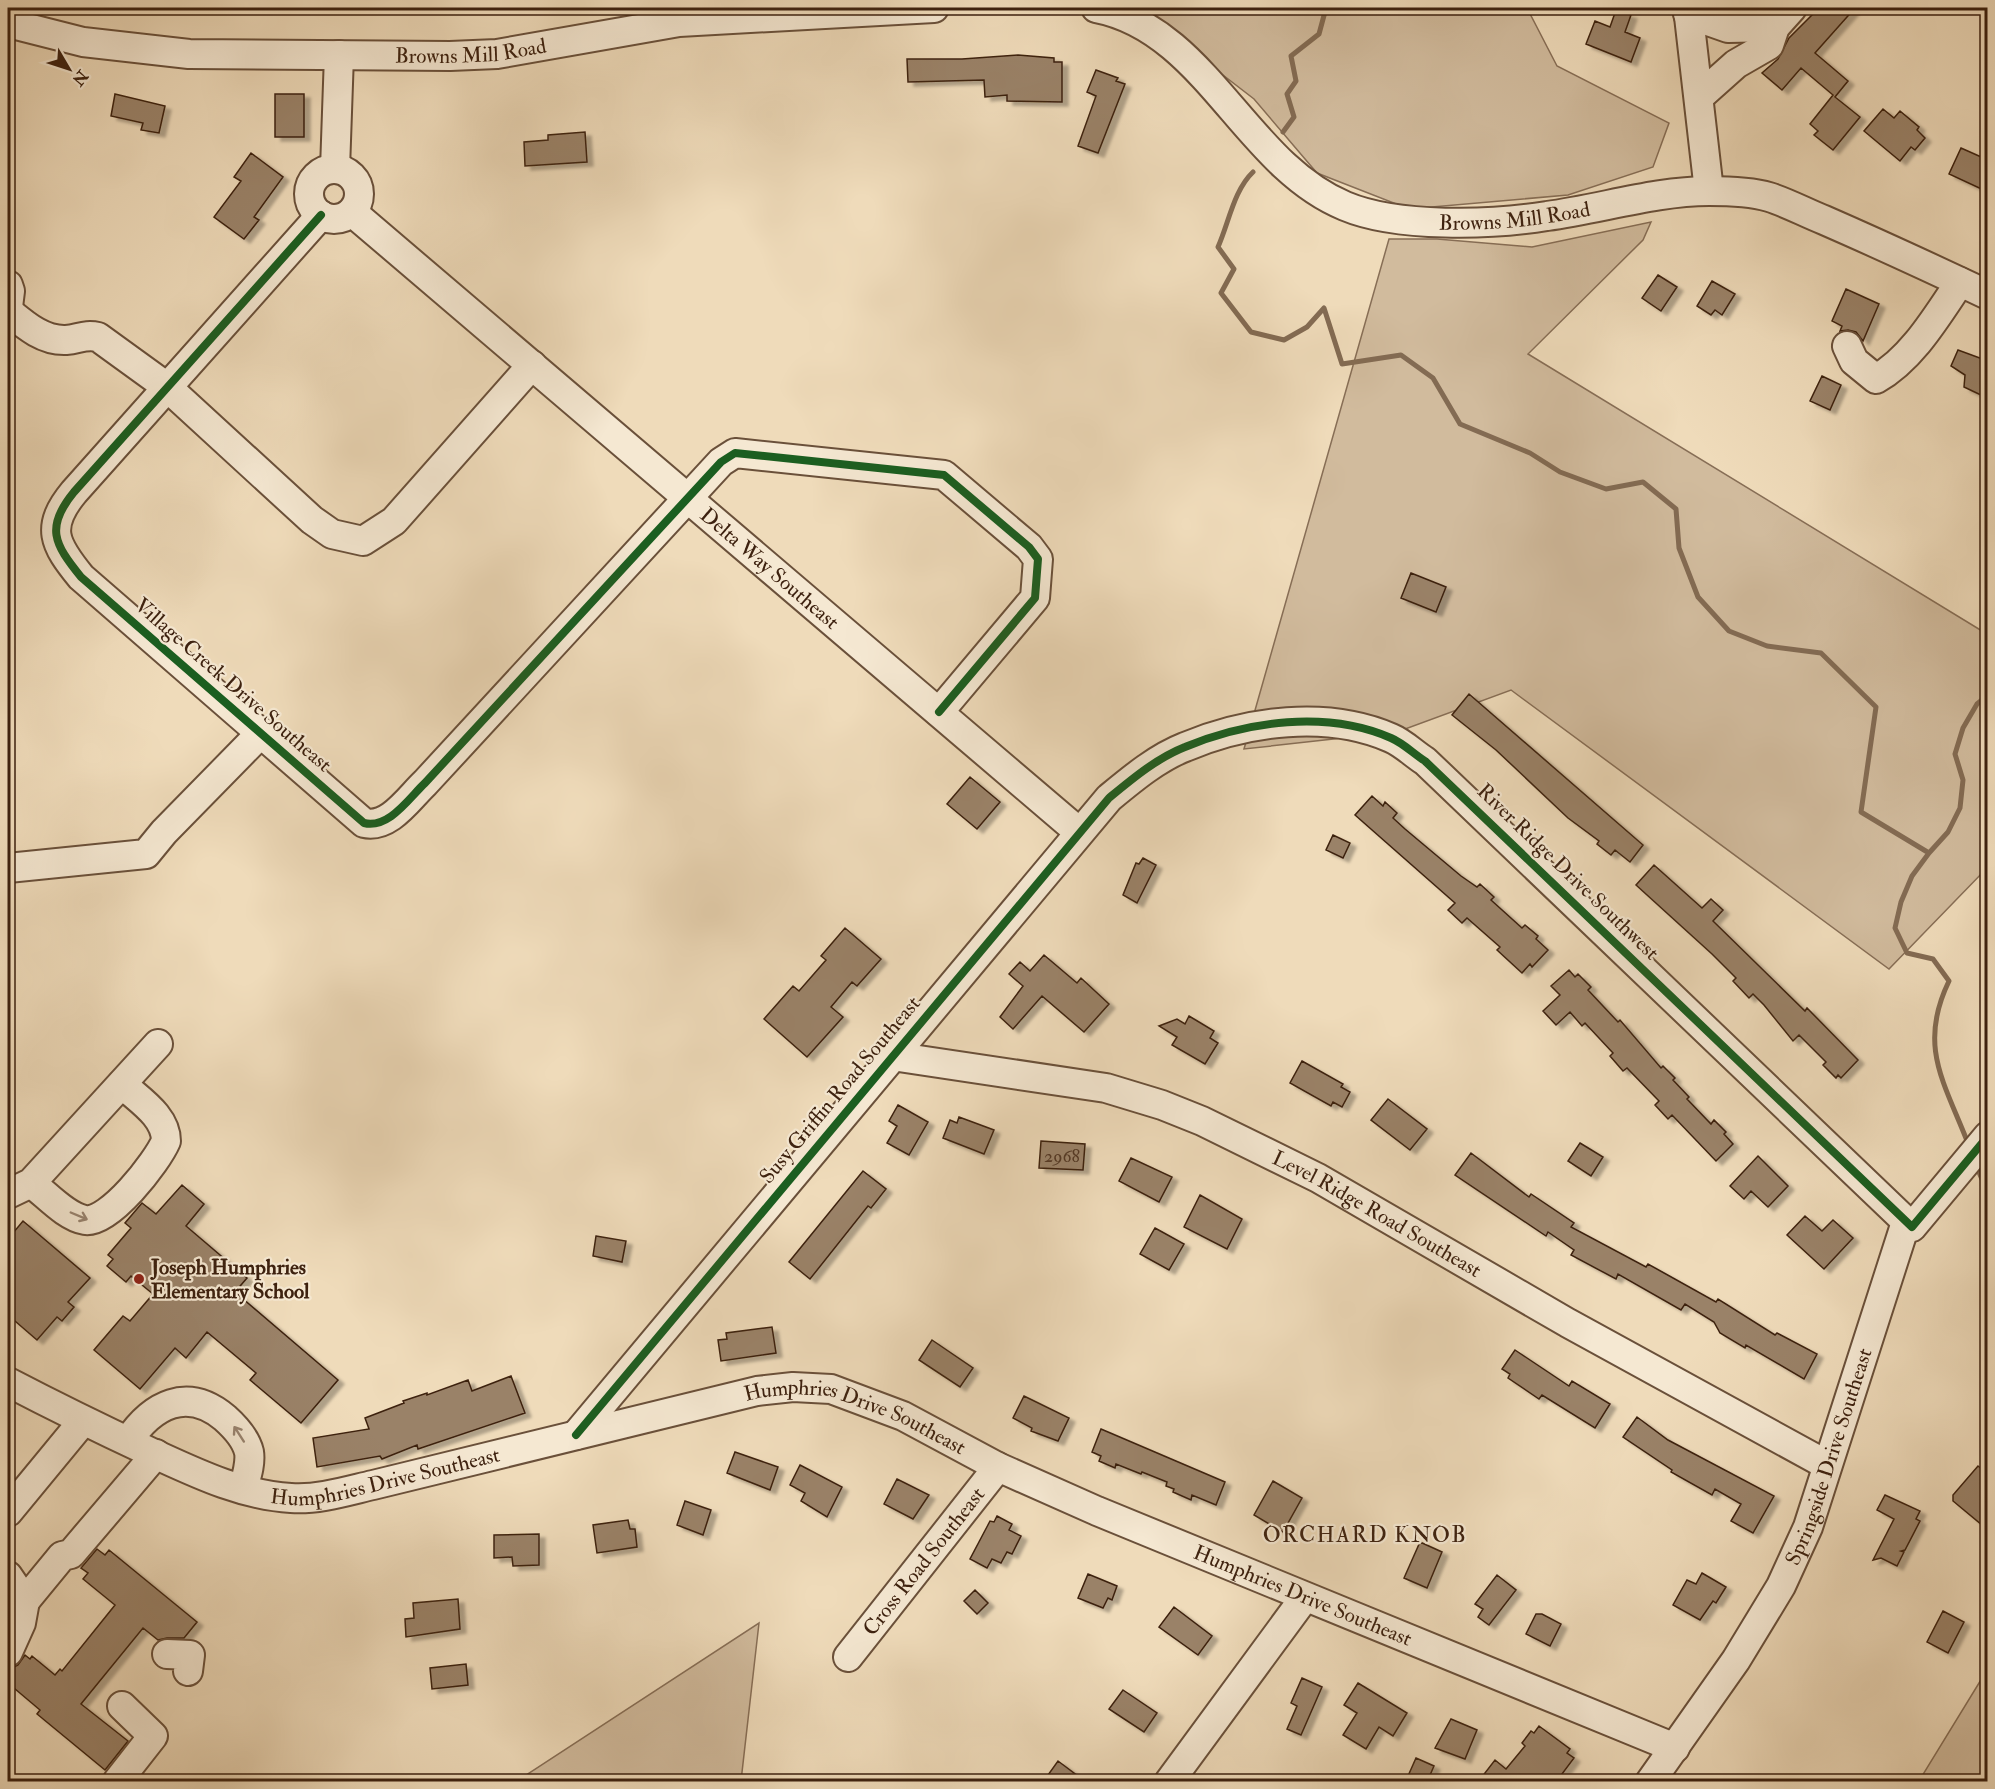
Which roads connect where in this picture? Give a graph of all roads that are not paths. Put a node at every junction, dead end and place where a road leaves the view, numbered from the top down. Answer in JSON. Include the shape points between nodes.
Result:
{"nodes":[{"id":1,"x":934,"y":8,"type":"edge"},
{"id":2,"x":1096,"y":8,"type":"edge"},
{"id":3,"x":1688,"y":11,"type":"edge"},
{"id":4,"x":1784,"y":17,"type":"edge"},
{"id":5,"x":8,"y":23,"type":"edge"},
{"id":6,"x":339,"y":55,"type":"junction"},
{"id":7,"x":1692,"y":57,"type":"junction"},
{"id":8,"x":1736,"y":64,"type":"junction"},
{"id":9,"x":1699,"y":97,"type":"junction"},
{"id":10,"x":335,"y":169,"type":"junction"},
{"id":11,"x":1709,"y":191,"type":"junction"},
{"id":12,"x":352,"y":212,"type":"junction"},
{"id":13,"x":321,"y":215,"type":"junction"},
{"id":14,"x":1960,"y":282,"type":"junction"},
{"id":15,"x":8,"y":285,"type":"edge"},
{"id":16,"x":1988,"y":294,"type":"edge"},
{"id":17,"x":8,"y":307,"type":"edge"},
{"id":18,"x":8,"y":311,"type":"edge"},
{"id":19,"x":1847,"y":346,"type":"dead end"},
{"id":20,"x":532,"y":364,"type":"junction"},
{"id":21,"x":167,"y":387,"type":"junction"},
{"id":22,"x":688,"y":498,"type":"junction"},
{"id":23,"x":939,"y":712,"type":"junction"},
{"id":24,"x":262,"y":732,"type":"junction"},
{"id":25,"x":1138,"y":773,"type":"joint"},
{"id":26,"x":1079,"y":832,"type":"junction"},
{"id":27,"x":8,"y":868,"type":"edge"},
{"id":28,"x":158,"y":1044,"type":"dead end"},
{"id":29,"x":892,"y":1056,"type":"junction"},
{"id":30,"x":122,"y":1084,"type":"junction"},
{"id":31,"x":1988,"y":1136,"type":"edge"},
{"id":32,"x":19,"y":1188,"type":"edge"},
{"id":33,"x":1906,"y":1222,"type":"junction"},
{"id":34,"x":8,"y":1382,"type":"edge"},
{"id":35,"x":83,"y":1421,"type":"junction"},
{"id":36,"x":576,"y":1435,"type":"junction"},
{"id":37,"x":128,"y":1442,"type":"junction"},
{"id":38,"x":156,"y":1454,"type":"junction"},
{"id":39,"x":1827,"y":1465,"type":"junction"},
{"id":40,"x":998,"y":1467,"type":"junction"},
{"id":41,"x":243,"y":1489,"type":"junction"},
{"id":42,"x":8,"y":1512,"type":"edge"},
{"id":43,"x":8,"y":1576,"type":"edge"},
{"id":44,"x":1305,"y":1596,"type":"junction"},
{"id":45,"x":25,"y":1600,"type":"junction"},
{"id":46,"x":8,"y":1652,"type":"edge"},
{"id":47,"x":848,"y":1657,"type":"dead end"},
{"id":48,"x":122,"y":1706,"type":"dead end"},
{"id":49,"x":1675,"y":1748,"type":"junction"},
{"id":50,"x":117,"y":1782,"type":"edge"},
{"id":51,"x":1169,"y":1782,"type":"edge"},
{"id":52,"x":1650,"y":1782,"type":"edge"}],
"edges":[{"from":1,"to":6,"type":"street","name":"Browns Mill Road","via":[[679,22],[496,54]]},
{"from":2,"to":11,"type":"street","name":"Browns Mill Road","via":[[1123,15],[1151,29],[1198,72],[1290,173],[1315,192],[1347,207],[1404,220],[1455,222],[1545,217]]},
{"from":3,"to":4,"type":"street","via":[[1728,28]]},
{"from":3,"to":7,"type":"street"},
{"from":4,"to":8,"type":"street","via":[[1769,45]]},
{"from":5,"to":6,"type":"street","name":"Browns Mill Road","via":[[83,42],[189,54]]},
{"from":6,"to":10,"type":"street"},
{"from":7,"to":8,"type":"street"},
{"from":7,"to":9,"type":"street"},
{"from":8,"to":9,"type":"street"},
{"from":9,"to":11,"type":"street"},
{"from":10,"to":12,"type":"street","via":[[350,175],[359,189]]},
{"from":10,"to":13,"type":"street","via":[[320,174],[311,187],[311,203]]},
{"from":11,"to":14,"type":"street","name":"Browns Mill Road","via":[[1768,197]]},
{"from":12,"to":13,"type":"street","via":[[337,219]]},
{"from":12,"to":20,"type":"street","name":"Delta Way Southeast"},
{"from":13,"to":21,"type":"street","name":"Village Creek Drive Southeast"},
{"from":14,"to":16,"type":"street","name":"Browns Mill Road"},
{"from":14,"to":19,"type":"street","via":[[1931,325],[1892,371],[1876,380],[1854,361]]},
{"from":15,"to":17,"type":"street"},
{"from":18,"to":21,"type":"street","via":[[42,336],[66,340],[86,334],[98,338]]},
{"from":20,"to":21,"type":"street","via":[[394,521],[363,541],[332,534],[312,520]]},
{"from":20,"to":22,"type":"street","name":"Delta Way Southeast"},
{"from":21,"to":24,"type":"street","name":"Village Creek Drive Southeast","via":[[59,510],[56,534],[81,577]]},
{"from":22,"to":23,"type":"street","name":"Delta Way Southeast"},
{"from":22,"to":23,"type":"street","name":"Village Creek Drive Southeast","via":[[720,462],[735,453],[945,475],[1038,559],[1035,598]]},
{"from":22,"to":24,"type":"street","name":"Village Creek Drive Southeast","via":[[386,821],[364,823]]},
{"from":23,"to":26,"type":"street","name":"Delta Way Southeast"},
{"from":24,"to":27,"type":"street","via":[[146,854]]},
{"from":25,"to":26,"type":"street","name":"Susy Griffin Road Southeast"},
{"from":25,"to":33,"type":"street","name":"River Ridge Drive Southwest","via":[[1194,744],[1236,729],[1290,722],[1344,725],[1391,738],[1425,761]]},
{"from":26,"to":29,"type":"street","name":"Susy Griffin Road Southeast"},
{"from":28,"to":30,"type":"street"},
{"from":29,"to":36,"type":"street","name":"Susy Griffin Road Southeast"},
{"from":29,"to":39,"type":"street","name":"Level Ridge Road Southeast","via":[[1106,1089],[1202,1121],[1318,1178],[1568,1323]]},
{"from":30,"to":32,"type":"street"},
{"from":32,"to":30,"type":"street","one_way":true,"via":[[86,1220],[100,1218],[116,1208],[166,1141],[159,1119]]},
{"from":31,"to":33,"type":"street","via":[[1912,1227]]},
{"from":33,"to":39,"type":"street","name":"Springside Drive Southeast"},
{"from":34,"to":35,"type":"street","name":"Humphries Drive Southeast"},
{"from":35,"to":37,"type":"street","name":"Humphries Drive Southeast"},
{"from":35,"to":42,"type":"street"},
{"from":36,"to":40,"type":"street","name":"Humphries Drive Southeast","via":[[758,1391],[793,1387],[831,1389],[903,1416]]},
{"from":36,"to":41,"type":"street","name":"Humphries Drive Southeast","via":[[316,1497],[292,1498]]},
{"from":37,"to":38,"type":"street","name":"Humphries Drive Southeast"},
{"from":41,"to":37,"type":"street","one_way":true,"via":[[249,1452],[234,1426],[208,1406],[185,1402],[161,1408],[140,1424]]},
{"from":38,"to":41,"type":"street","name":"Humphries Drive Southeast","via":[[212,1480]]},
{"from":38,"to":45,"type":"street","via":[[71,1554],[62,1556]]},
{"from":39,"to":49,"type":"street","name":"Springside Drive Southeast","via":[[1808,1527],[1781,1586]]},
{"from":40,"to":44,"type":"street","name":"Humphries Drive Southeast"},
{"from":40,"to":47,"type":"street","name":"Cross Road Southeast"},
{"from":43,"to":45,"type":"street"},
{"from":44,"to":49,"type":"street","name":"Humphries Drive Southeast"},
{"from":44,"to":51,"type":"street"},
{"from":45,"to":46,"type":"street","via":[[21,1623]]},
{"from":48,"to":50,"type":"street","via":[[153,1736]]},
{"from":49,"to":52,"type":"street","name":"Springside Drive Southeast"}]}
